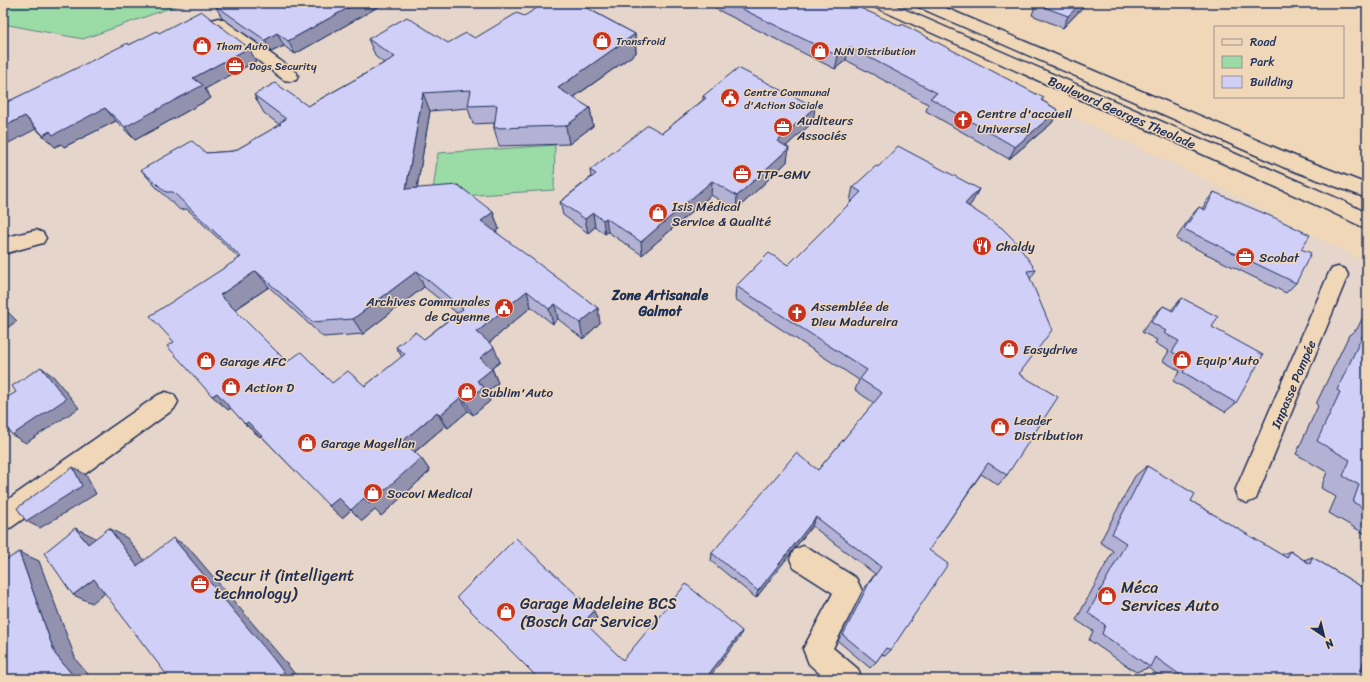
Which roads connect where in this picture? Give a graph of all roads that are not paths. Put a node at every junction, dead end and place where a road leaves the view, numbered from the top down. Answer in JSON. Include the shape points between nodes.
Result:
{"nodes":[{"id":1,"x":877,"y":3,"type":"edge"},
{"id":2,"x":921,"y":3,"type":"edge"},
{"id":3,"x":218,"y":23,"type":"edge"},
{"id":4,"x":290,"y":76,"type":"dead end"},
{"id":5,"x":1367,"y":191,"type":"edge"},
{"id":6,"x":1367,"y":222,"type":"edge"},
{"id":7,"x":36,"y":238,"type":"dead end"},
{"id":8,"x":3,"y":246,"type":"edge"},
{"id":9,"x":1338,"y":275,"type":"dead end"},
{"id":10,"x":166,"y":402,"type":"dead end"},
{"id":11,"x":1247,"y":491,"type":"dead end"},
{"id":12,"x":3,"y":518,"type":"edge"},
{"id":13,"x":803,"y":559,"type":"dead end"},
{"id":14,"x":848,"y":679,"type":"edge"}],
"edges":[{"from":1,"to":6,"type":"main road","name":"Boulevard Georges Theolade","via":[[1332,204]]},
{"from":2,"to":5,"type":"main road","name":"Boulevard Georges Theolade","via":[[1290,162]]},
{"from":3,"to":4,"type":"main road"},
{"from":7,"to":8,"type":"main road"},
{"from":9,"to":11,"type":"main road","name":"Impasse Pompée"},
{"from":10,"to":12,"type":"main road"},
{"from":13,"to":14,"type":"main road","via":[[847,586],[849,591],[817,648],[819,654]]}]}
